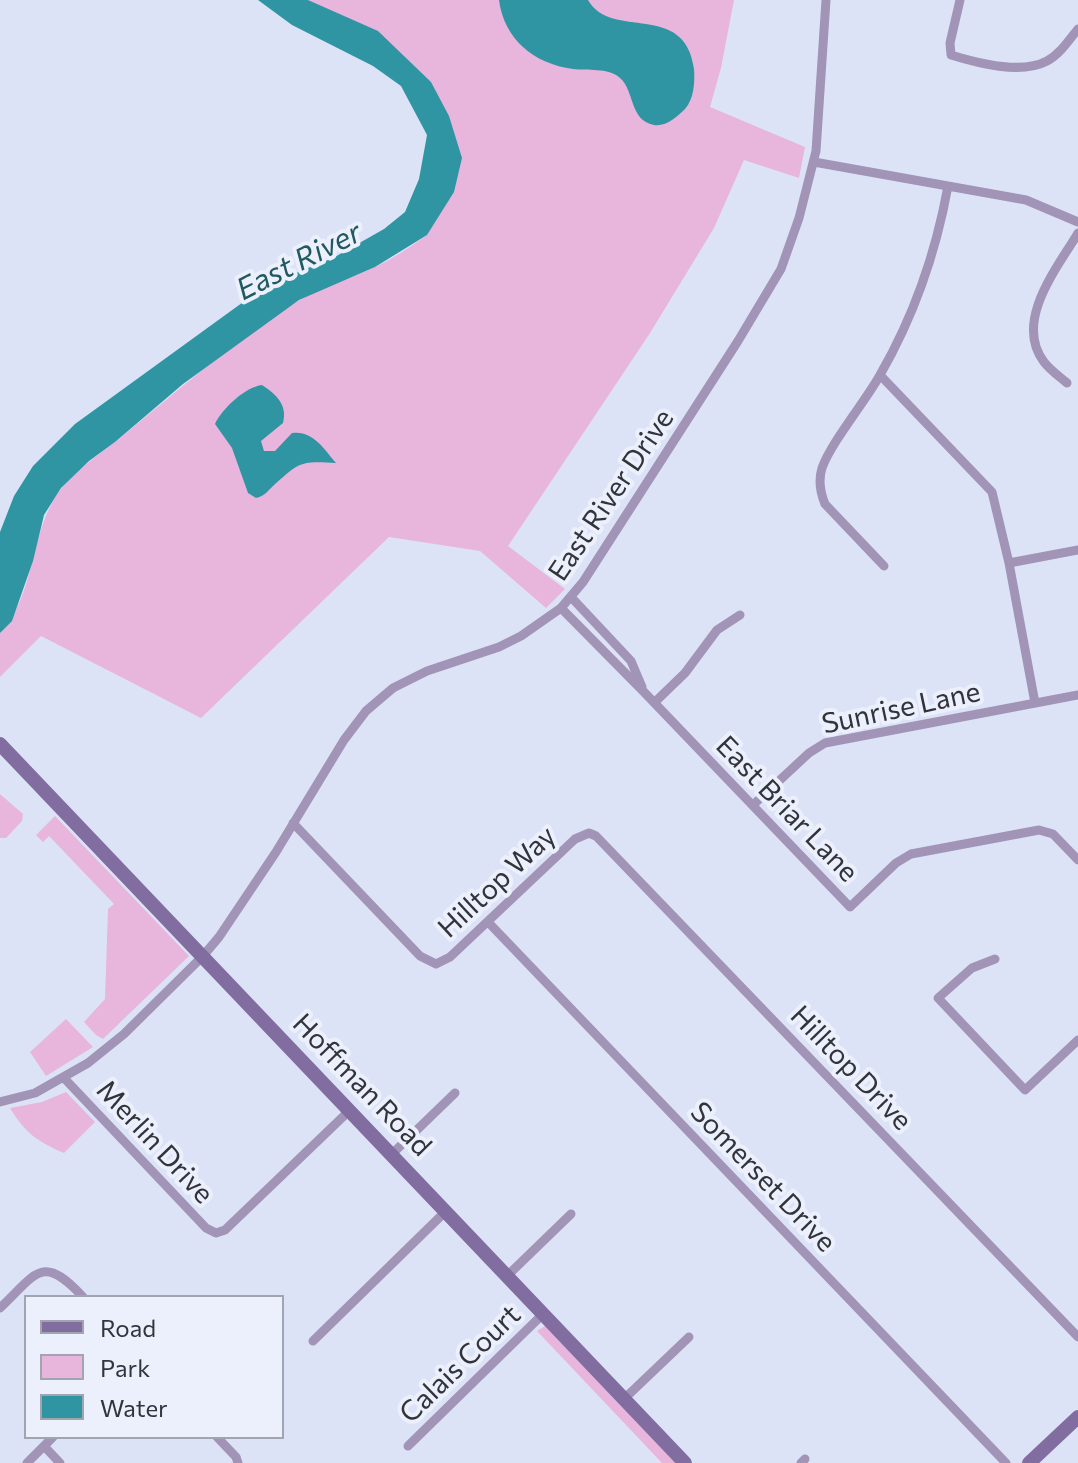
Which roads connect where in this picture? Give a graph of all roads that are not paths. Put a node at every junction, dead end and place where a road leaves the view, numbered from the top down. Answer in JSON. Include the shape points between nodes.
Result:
{"nodes":[{"id":1,"x":826,"y":0,"type":"edge"},
{"id":2,"x":960,"y":0,"type":"edge"},
{"id":3,"x":1078,"y":29,"type":"edge"},
{"id":4,"x":814,"y":162,"type":"junction"},
{"id":5,"x":948,"y":186,"type":"junction"},
{"id":6,"x":1078,"y":222,"type":"edge"},
{"id":7,"x":1078,"y":233,"type":"edge"},
{"id":8,"x":880,"y":375,"type":"junction"},
{"id":9,"x":1067,"y":383,"type":"dead end"},
{"id":10,"x":1078,"y":550,"type":"edge"},
{"id":11,"x":1009,"y":563,"type":"junction"},
{"id":12,"x":884,"y":566,"type":"dead end"},
{"id":13,"x":571,"y":597,"type":"junction"},
{"id":14,"x":561,"y":608,"type":"junction"},
{"id":15,"x":740,"y":615,"type":"dead end"},
{"id":16,"x":643,"y":691,"type":"junction"},
{"id":17,"x":1078,"y":695,"type":"edge"},
{"id":18,"x":655,"y":702,"type":"junction"},
{"id":19,"x":1035,"y":703,"type":"junction"},
{"id":20,"x":0,"y":744,"type":"edge"},
{"id":21,"x":753,"y":805,"type":"junction"},
{"id":22,"x":293,"y":823,"type":"junction"},
{"id":23,"x":589,"y":833,"type":"joint"},
{"id":24,"x":1078,"y":860,"type":"edge"},
{"id":25,"x":488,"y":922,"type":"junction"},
{"id":26,"x":203,"y":956,"type":"junction"},
{"id":27,"x":995,"y":959,"type":"dead end"},
{"id":28,"x":1078,"y":1040,"type":"edge"},
{"id":29,"x":64,"y":1078,"type":"junction"},
{"id":30,"x":455,"y":1093,"type":"dead end"},
{"id":31,"x":0,"y":1102,"type":"edge"},
{"id":32,"x":350,"y":1110,"type":"junction"},
{"id":33,"x":392,"y":1154,"type":"junction"},
{"id":34,"x":446,"y":1211,"type":"junction"},
{"id":35,"x":571,"y":1214,"type":"dead end"},
{"id":36,"x":507,"y":1276,"type":"junction"},
{"id":37,"x":81,"y":1295,"type":"edge"},
{"id":38,"x":0,"y":1308,"type":"edge"},
{"id":39,"x":543,"y":1314,"type":"junction"},
{"id":40,"x":689,"y":1337,"type":"dead end"},
{"id":41,"x":1078,"y":1337,"type":"edge"},
{"id":42,"x":313,"y":1341,"type":"dead end"},
{"id":43,"x":624,"y":1399,"type":"junction"},
{"id":44,"x":1078,"y":1417,"type":"edge"},
{"id":45,"x":51,"y":1439,"type":"edge"},
{"id":46,"x":219,"y":1439,"type":"edge"},
{"id":47,"x":44,"y":1446,"type":"junction"},
{"id":48,"x":408,"y":1446,"type":"dead end"},
{"id":49,"x":239,"y":1461,"type":"edge"},
{"id":50,"x":27,"y":1463,"type":"edge"},
{"id":51,"x":60,"y":1463,"type":"edge"},
{"id":52,"x":685,"y":1463,"type":"edge"},
{"id":53,"x":1006,"y":1463,"type":"edge"},
{"id":54,"x":1029,"y":1463,"type":"edge"}],
"edges":[{"from":1,"to":4,"type":"street","name":"East River Drive"},
{"from":2,"to":3,"type":"street","via":[[951,55],[1007,66],[1038,65],[1053,57]]},
{"from":4,"to":5,"type":"street"},
{"from":4,"to":13,"type":"street","name":"East River Drive","via":[[781,269]]},
{"from":5,"to":6,"type":"street","via":[[1026,200]]},
{"from":5,"to":8,"type":"street","via":[[923,281]]},
{"from":7,"to":9,"type":"street","via":[[1041,298],[1034,328],[1039,354]]},
{"from":8,"to":11,"type":"street","via":[[988,487],[997,504]]},
{"from":8,"to":12,"type":"street","via":[[826,461],[820,492],[832,513]]},
{"from":10,"to":11,"type":"street"},
{"from":11,"to":19,"type":"street"},
{"from":13,"to":14,"type":"street","name":"East River Drive"},
{"from":13,"to":16,"type":"street","name":"East Briar Lane","via":[[631,661]]},
{"from":14,"to":16,"type":"street","name":"East Briar Lane"},
{"from":14,"to":22,"type":"street","name":"East River Drive","via":[[499,647],[393,688],[344,740]]},
{"from":15,"to":18,"type":"street","via":[[717,630]]},
{"from":16,"to":18,"type":"street","name":"East Briar Lane"},
{"from":17,"to":19,"type":"street","name":"Sunrise Lane"},
{"from":18,"to":21,"type":"street","name":"East Briar Lane"},
{"from":19,"to":21,"type":"street","name":"Sunrise Lane","via":[[825,743]]},
{"from":20,"to":26,"type":"street","name":"Hoffman Road"},
{"from":21,"to":24,"type":"street","name":"East Briar Lane","via":[[850,907],[911,854],[1039,830],[1053,834]]},
{"from":22,"to":25,"type":"street","name":"Hilltop Way","via":[[420,956],[436,964]]},
{"from":22,"to":26,"type":"street","name":"East River Drive"},
{"from":23,"to":25,"type":"street","name":"Hilltop Way","via":[[575,839]]},
{"from":23,"to":41,"type":"street","name":"Hilltop Drive","via":[[602,840]]},
{"from":25,"to":53,"type":"street","name":"Somerset Drive"},
{"from":26,"to":29,"type":"street","name":"East River Drive","via":[[124,1034]]},
{"from":26,"to":32,"type":"street","name":"Hoffman Road"},
{"from":27,"to":28,"type":"street","via":[[972,968],[938,998],[1025,1090]]},
{"from":29,"to":31,"type":"street","name":"East River Drive"},
{"from":29,"to":32,"type":"street","name":"Merlin Drive","via":[[216,1233]]},
{"from":30,"to":33,"type":"street"},
{"from":32,"to":33,"type":"street","name":"Hoffman Road"},
{"from":33,"to":34,"type":"street","name":"Hoffman Road"},
{"from":34,"to":36,"type":"street","name":"Hoffman Road"},
{"from":34,"to":42,"type":"street"},
{"from":35,"to":36,"type":"street"},
{"from":36,"to":39,"type":"street","name":"Hoffman Road"},
{"from":37,"to":38,"type":"street","via":[[51,1271],[36,1274]]},
{"from":39,"to":43,"type":"street","name":"Hoffman Road"},
{"from":39,"to":48,"type":"street","name":"Calais Court"},
{"from":40,"to":43,"type":"street"},
{"from":43,"to":52,"type":"street","name":"Hoffman Road"},
{"from":44,"to":54,"type":"street"},
{"from":45,"to":47,"type":"street"},
{"from":46,"to":49,"type":"street"},
{"from":47,"to":50,"type":"street"},
{"from":47,"to":51,"type":"street"}]}
